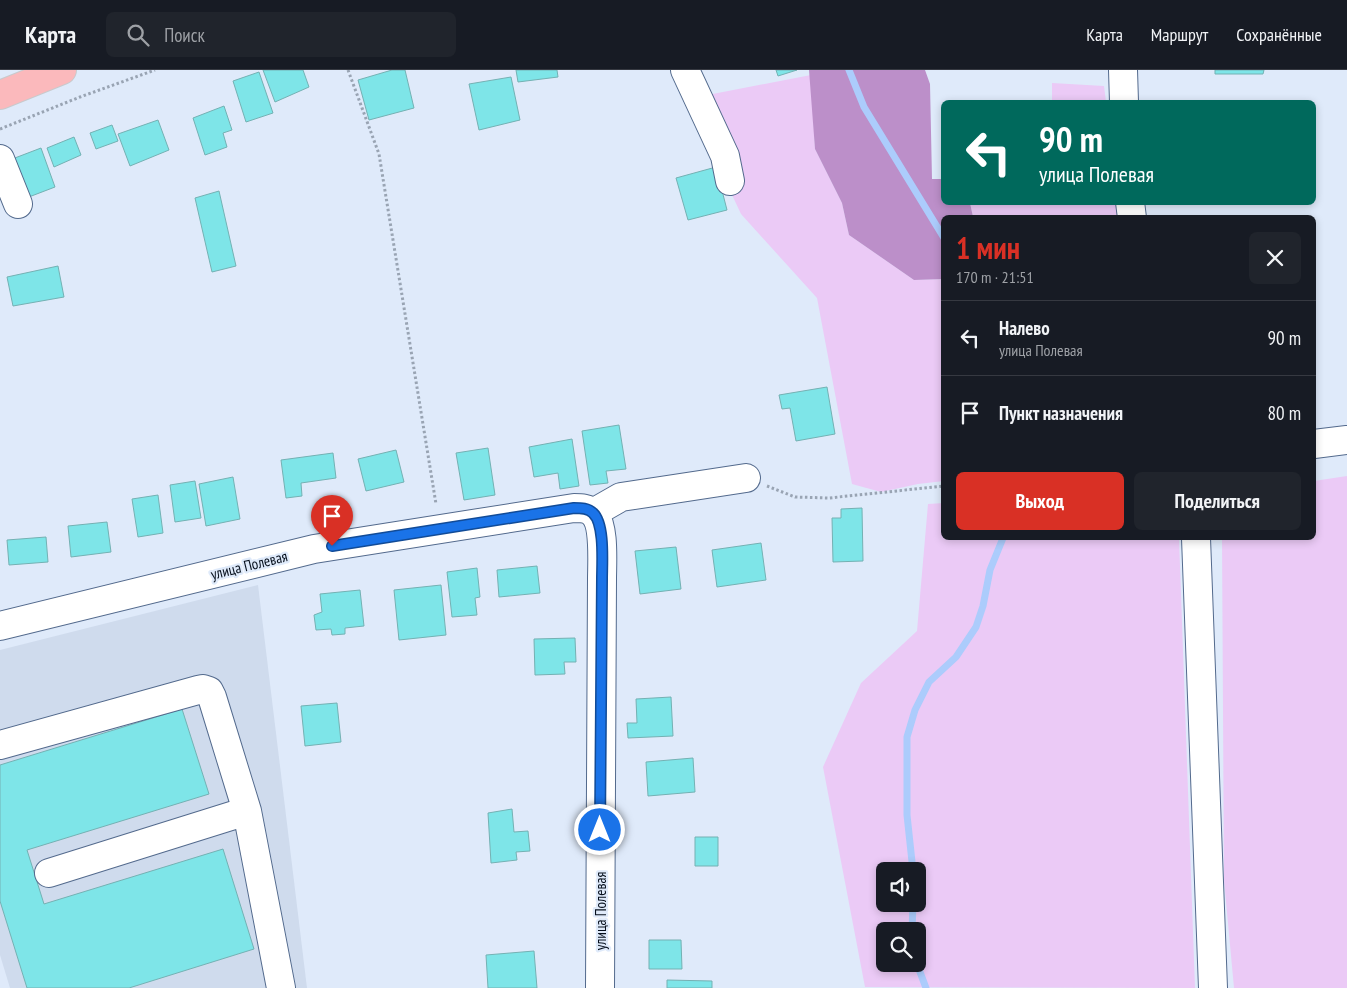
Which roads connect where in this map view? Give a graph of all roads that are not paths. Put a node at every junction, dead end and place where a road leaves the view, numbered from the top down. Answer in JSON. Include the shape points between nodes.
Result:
{"nodes":[{"id":1,"x":684,"y":70,"type":"edge"},
{"id":2,"x":1123,"y":70,"type":"edge"},
{"id":3,"x":57,"y":71,"type":"edge"},
{"id":4,"x":0,"y":95,"type":"edge"},
{"id":5,"x":1124,"y":100,"type":"edge"},
{"id":6,"x":0,"y":159,"type":"edge"},
{"id":7,"x":730,"y":181,"type":"dead end"},
{"id":8,"x":18,"y":204,"type":"dead end"},
{"id":9,"x":1347,"y":440,"type":"edge"},
{"id":10,"x":1316,"y":444,"type":"edge"},
{"id":11,"x":746,"y":478,"type":"road end"},
{"id":12,"x":592,"y":513,"type":"junction"},
{"id":13,"x":1196,"y":540,"type":"edge"},
{"id":14,"x":0,"y":626,"type":"edge"},
{"id":15,"x":0,"y":745,"type":"edge"},
{"id":16,"x":247,"y":811,"type":"junction"},
{"id":17,"x":48,"y":873,"type":"dead end"},
{"id":18,"x":281,"y":988,"type":"edge"},
{"id":19,"x":600,"y":988,"type":"edge"},
{"id":20,"x":1213,"y":988,"type":"edge"}],
"edges":[{"from":1,"to":7,"type":"street","via":[[725,156]]},
{"from":2,"to":5,"type":"street"},
{"from":3,"to":4,"type":"main road"},
{"from":6,"to":8,"type":"street"},
{"from":9,"to":10,"type":"street"},
{"from":11,"to":12,"type":"street","via":[[621,497]]},
{"from":12,"to":14,"type":"street","name":"улица Полевая","via":[[574,508],[314,549]]},
{"from":12,"to":19,"type":"street","name":"улица Полевая","via":[[598,522],[601,538],[602,579]]},
{"from":13,"to":20,"type":"street"},
{"from":15,"to":16,"type":"street","via":[[207,689]]},
{"from":16,"to":17,"type":"street"},
{"from":16,"to":18,"type":"street"}]}
